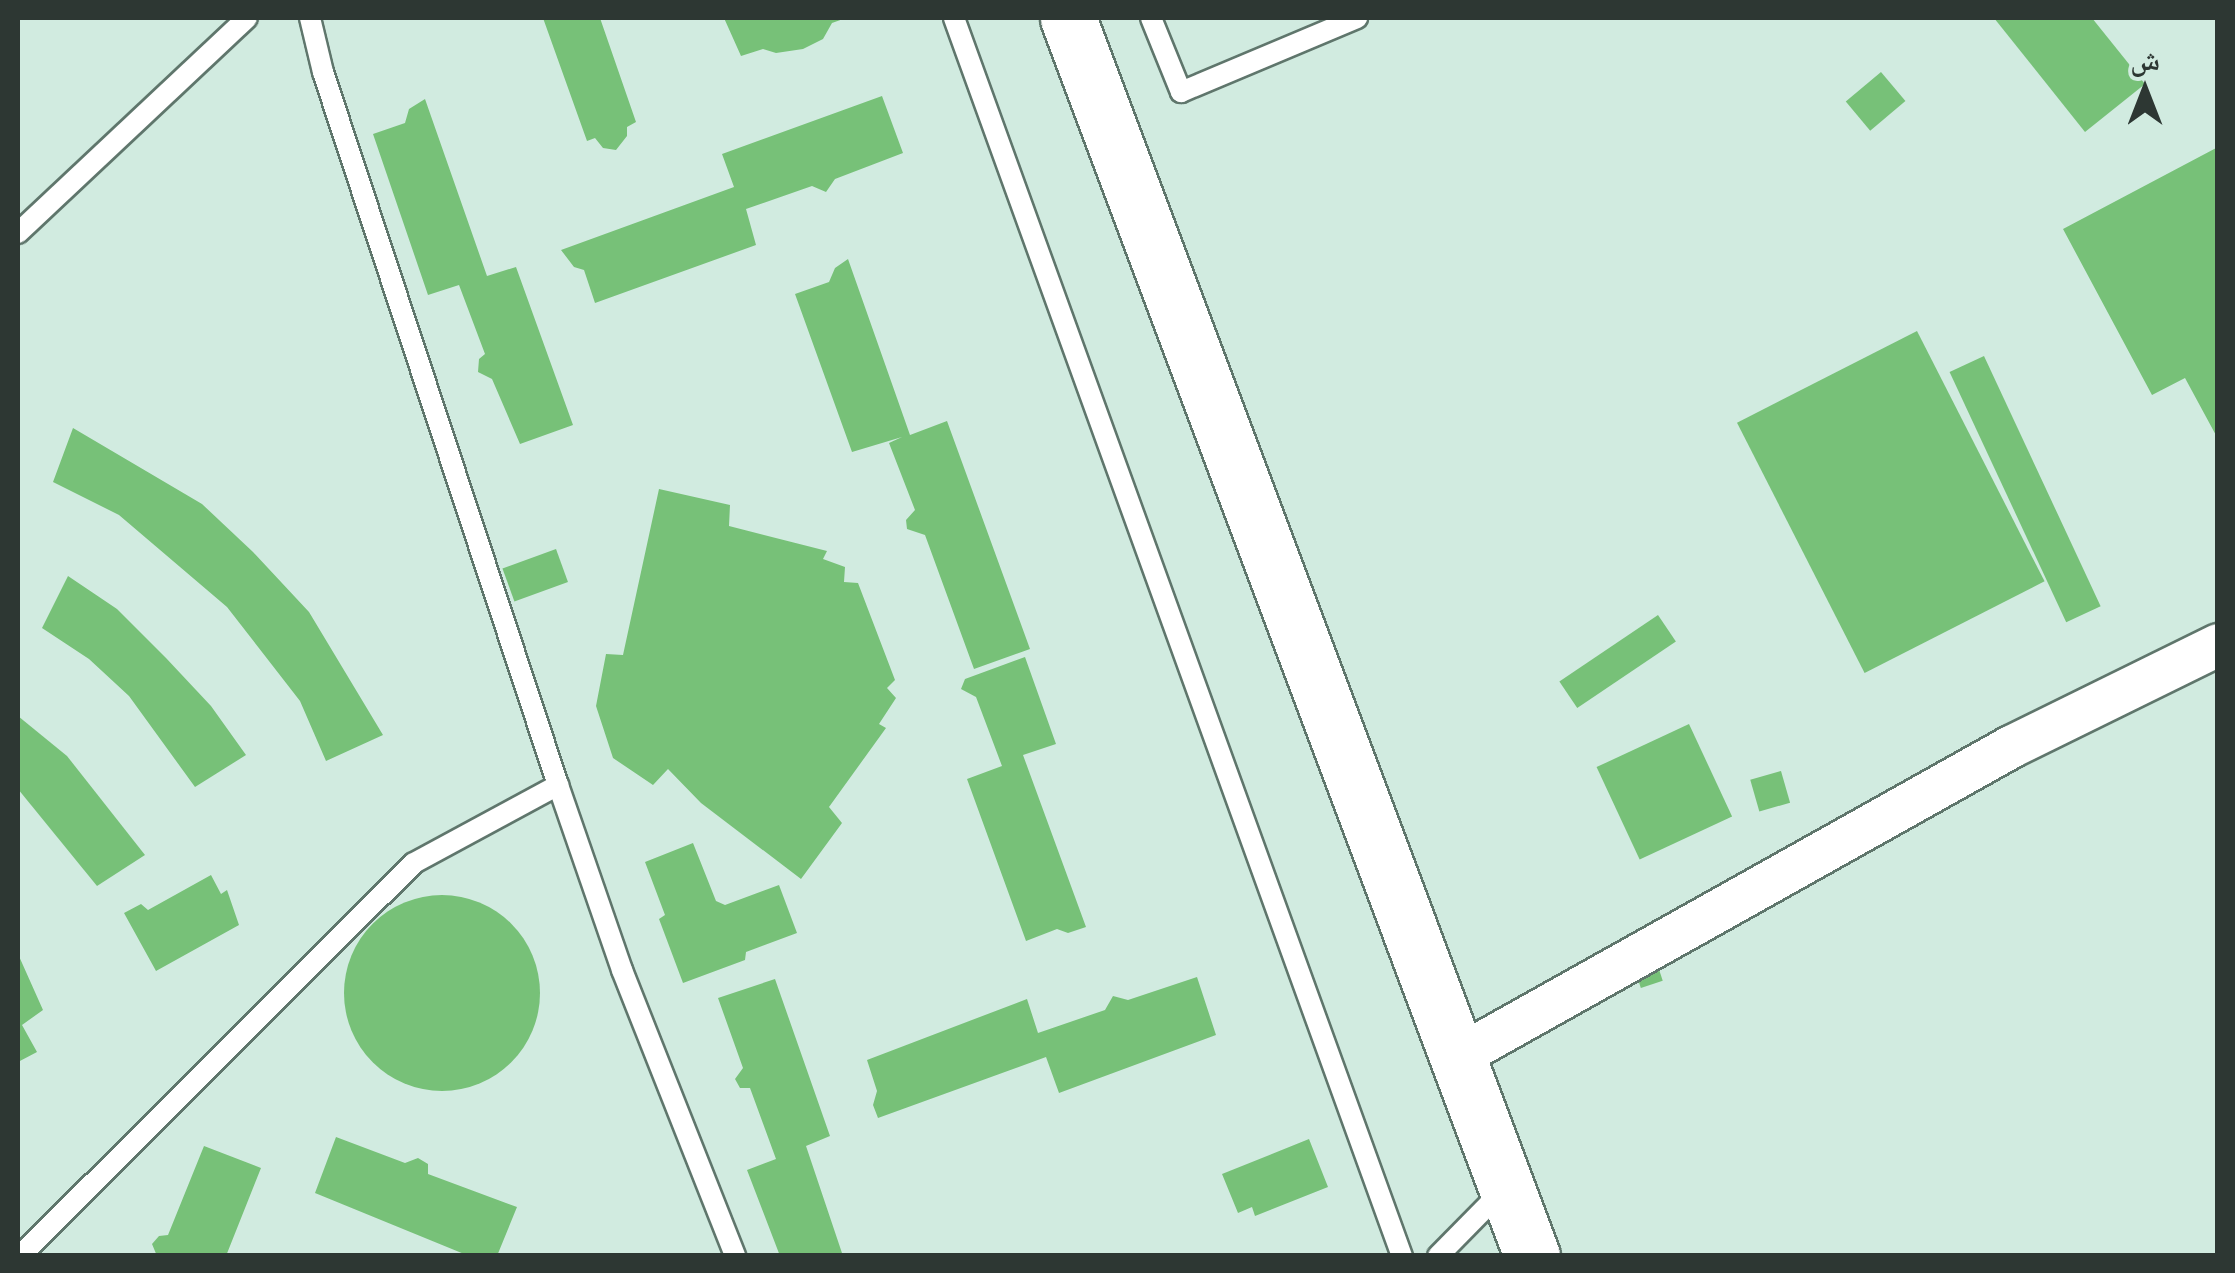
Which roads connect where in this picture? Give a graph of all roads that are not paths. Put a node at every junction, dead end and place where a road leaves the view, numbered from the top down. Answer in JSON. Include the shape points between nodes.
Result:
{"nodes":[{"id":1,"x":246,"y":18,"type":"edge"},
{"id":2,"x":310,"y":18,"type":"edge"},
{"id":3,"x":954,"y":18,"type":"edge"},
{"id":4,"x":1068,"y":18,"type":"edge"},
{"id":5,"x":1151,"y":18,"type":"edge"},
{"id":6,"x":1356,"y":18,"type":"edge"},
{"id":7,"x":18,"y":232,"type":"edge"},
{"id":8,"x":2218,"y":645,"type":"edge"},
{"id":9,"x":558,"y":785,"type":"junction"},
{"id":10,"x":1458,"y":1056,"type":"junction"},
{"id":11,"x":1506,"y":1188,"type":"junction"},
{"id":12,"x":20,"y":1256,"type":"edge"},
{"id":13,"x":735,"y":1256,"type":"edge"},
{"id":14,"x":1402,"y":1256,"type":"edge"},
{"id":15,"x":1438,"y":1256,"type":"edge"},
{"id":16,"x":1532,"y":1256,"type":"edge"}],
"edges":[{"from":1,"to":7,"type":"lane"},
{"from":2,"to":9,"type":"lane"},
{"from":3,"to":14,"type":"lane"},
{"from":4,"to":10,"type":"main road"},
{"from":5,"to":6,"type":"lane","via":[[1181,92]]},
{"from":8,"to":10,"type":"street","via":[[2010,747]]},
{"from":9,"to":12,"type":"lane","via":[[414,863]]},
{"from":9,"to":13,"type":"lane","via":[[622,970]]},
{"from":10,"to":11,"type":"main road"},
{"from":11,"to":15,"type":"lane"},
{"from":11,"to":16,"type":"main road"}]}
